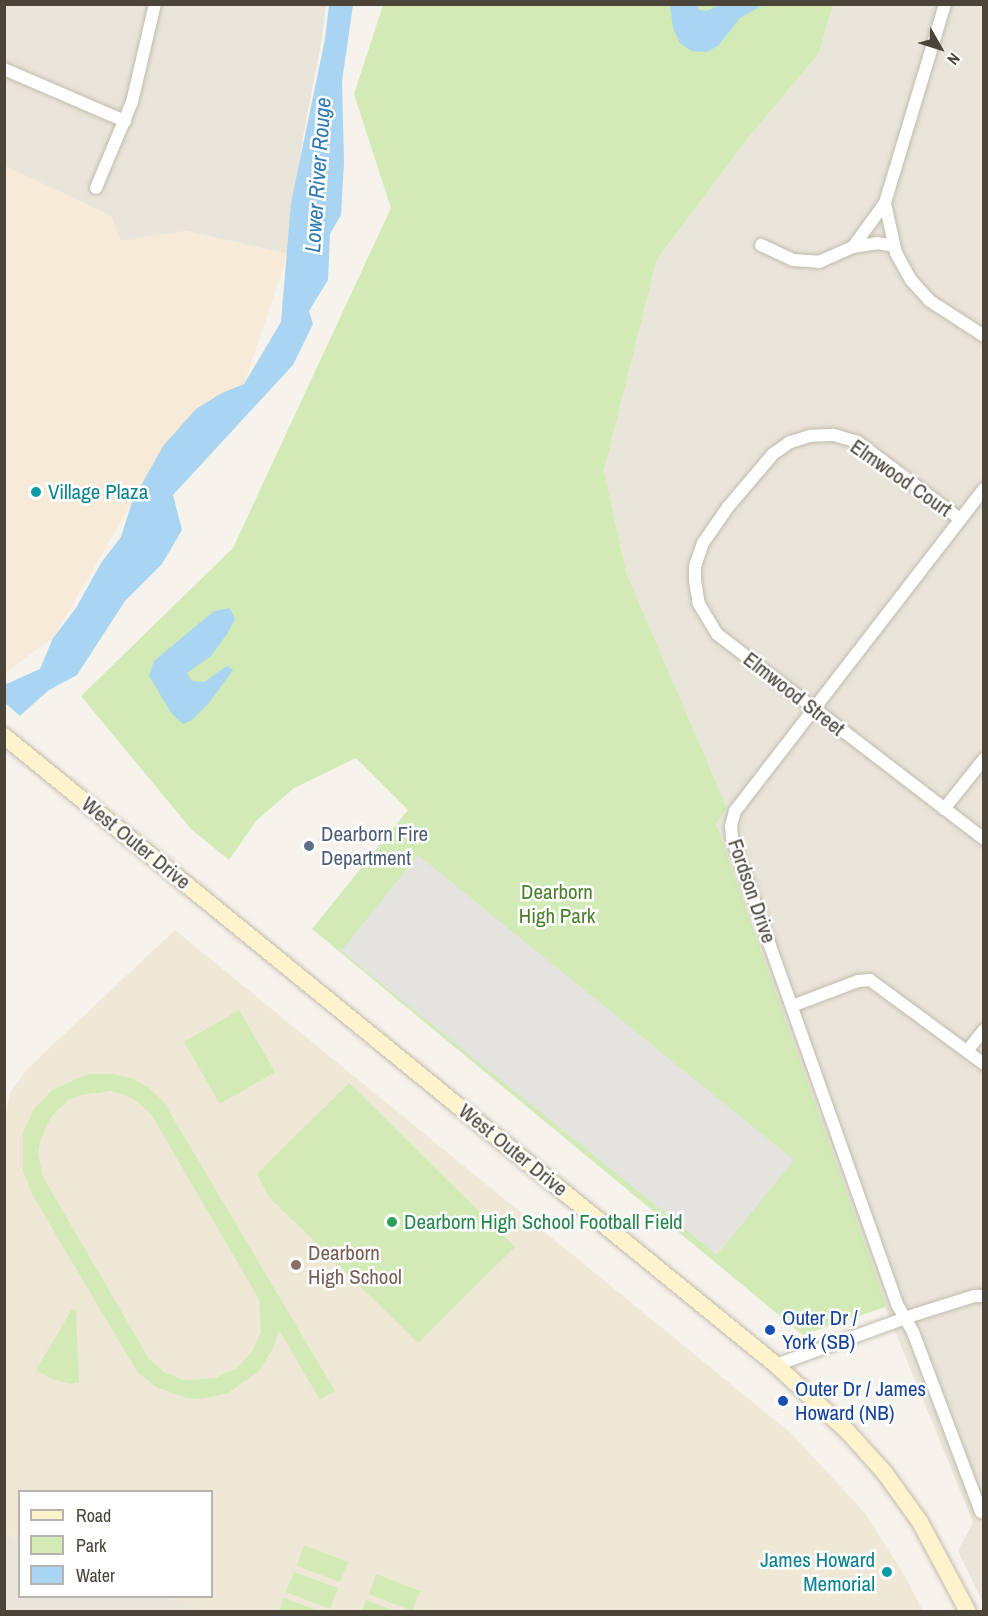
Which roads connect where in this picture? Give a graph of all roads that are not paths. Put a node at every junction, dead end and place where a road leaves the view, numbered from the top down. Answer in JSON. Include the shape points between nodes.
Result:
{"nodes":[{"id":1,"x":155,"y":4,"type":"edge"},
{"id":2,"x":945,"y":4,"type":"edge"},
{"id":3,"x":4,"y":69,"type":"edge"},
{"id":4,"x":125,"y":121,"type":"junction"},
{"id":5,"x":96,"y":188,"type":"dead end"},
{"id":6,"x":885,"y":203,"type":"junction"},
{"id":7,"x":761,"y":245,"type":"dead end"},
{"id":8,"x":894,"y":246,"type":"junction"},
{"id":9,"x":853,"y":247,"type":"junction"},
{"id":10,"x":984,"y":336,"type":"edge"},
{"id":11,"x":984,"y":489,"type":"edge"},
{"id":12,"x":728,"y":507,"type":"joint"},
{"id":13,"x":960,"y":519,"type":"junction"},
{"id":14,"x":814,"y":710,"type":"junction"},
{"id":15,"x":10,"y":741,"type":"edge"},
{"id":16,"x":984,"y":759,"type":"edge"},
{"id":17,"x":944,"y":809,"type":"junction"},
{"id":18,"x":984,"y":839,"type":"edge"},
{"id":19,"x":792,"y":1006,"type":"junction"},
{"id":20,"x":984,"y":1030,"type":"edge"},
{"id":21,"x":967,"y":1051,"type":"junction"},
{"id":22,"x":984,"y":1064,"type":"edge"},
{"id":23,"x":984,"y":1296,"type":"edge"},
{"id":24,"x":904,"y":1318,"type":"junction"},
{"id":25,"x":776,"y":1365,"type":"junction"},
{"id":26,"x":981,"y":1512,"type":"dead end"},
{"id":27,"x":968,"y":1611,"type":"edge"}],
"edges":[{"from":1,"to":4,"type":"street"},
{"from":2,"to":6,"type":"street"},
{"from":3,"to":4,"type":"street"},
{"from":4,"to":5,"type":"street"},
{"from":6,"to":8,"type":"street"},
{"from":6,"to":9,"type":"street"},
{"from":7,"to":9,"type":"street","via":[[793,260],[819,262]]},
{"from":8,"to":9,"type":"street","via":[[877,243]]},
{"from":8,"to":10,"type":"street","via":[[904,270],[930,301]]},
{"from":11,"to":13,"type":"street","name":"Fordson Drive"},
{"from":12,"to":13,"type":"street","name":"Elmwood Court","via":[[781,447],[810,436],[833,435],[858,442]]},
{"from":12,"to":14,"type":"street","name":"Elmwood Street","via":[[699,552],[694,580],[699,604],[717,634]]},
{"from":13,"to":14,"type":"street","name":"Fordson Drive"},
{"from":14,"to":17,"type":"street","name":"Elmwood Street"},
{"from":14,"to":19,"type":"street","name":"Fordson Drive","via":[[735,811],[731,826]]},
{"from":15,"to":25,"type":"main road","name":"West Outer Drive"},
{"from":16,"to":17,"type":"street"},
{"from":17,"to":18,"type":"street","name":"Elmwood Street"},
{"from":19,"to":21,"type":"street","via":[[870,980]]},
{"from":19,"to":24,"type":"street","name":"Fordson Drive"},
{"from":20,"to":21,"type":"street"},
{"from":21,"to":22,"type":"street"},
{"from":23,"to":24,"type":"street"},
{"from":24,"to":25,"type":"street"},
{"from":24,"to":26,"type":"street","name":"Fordson Drive","via":[[914,1332]]},
{"from":25,"to":27,"type":"main road","name":"West Outer Drive","via":[[848,1432],[884,1472],[920,1522]]}]}
